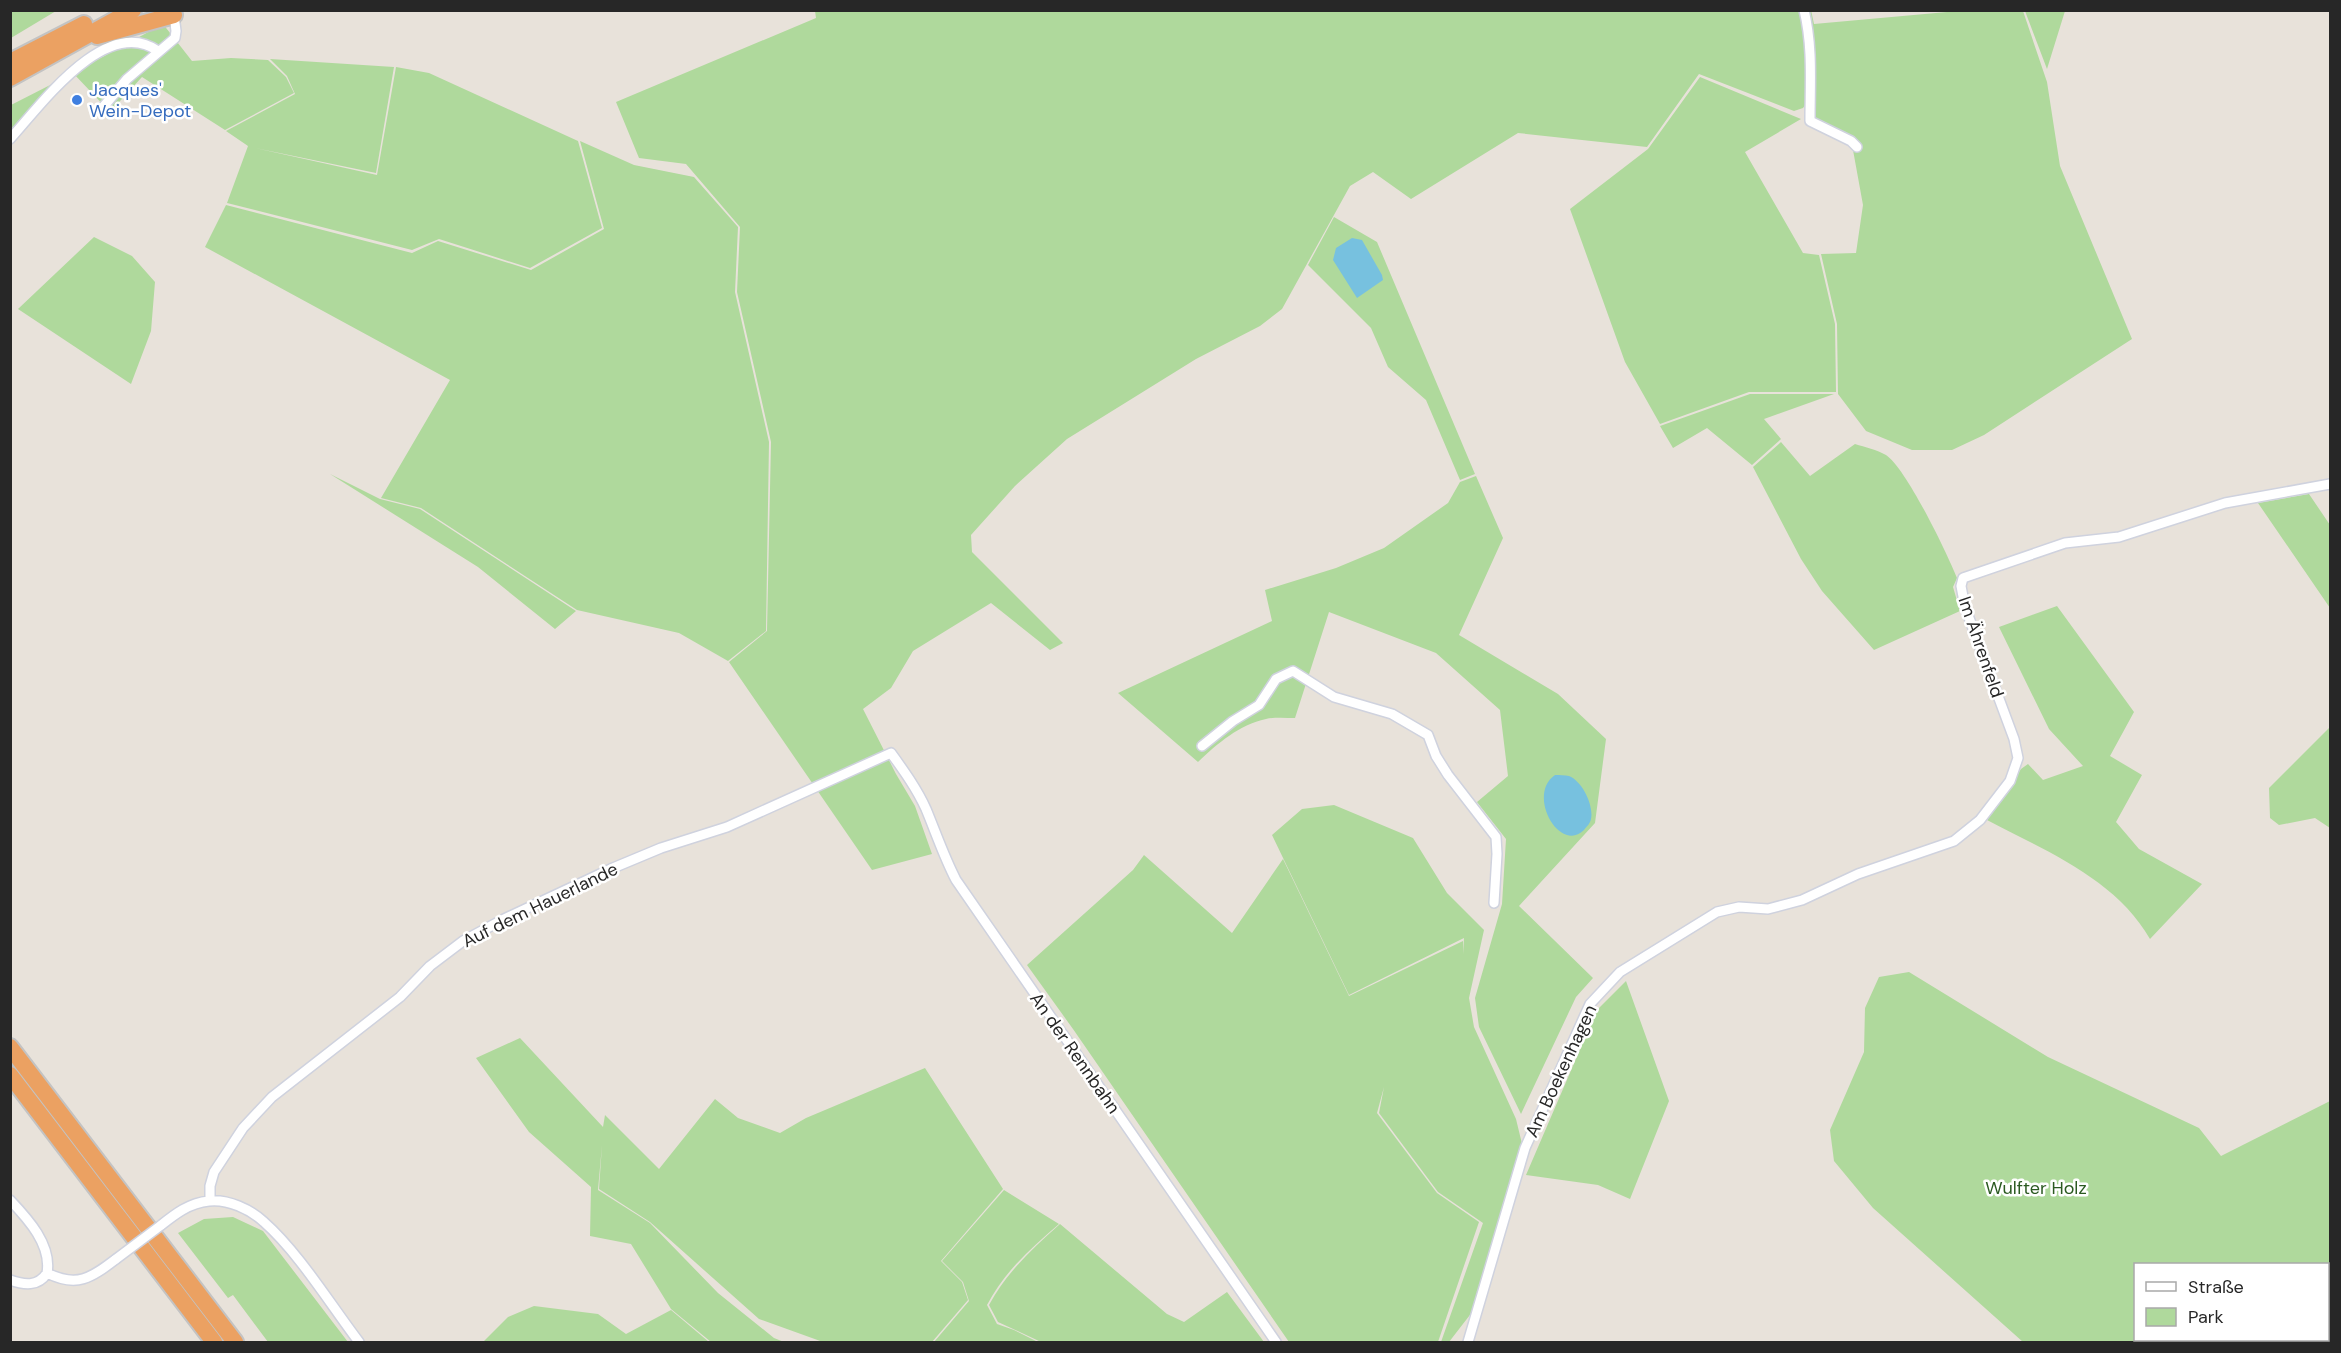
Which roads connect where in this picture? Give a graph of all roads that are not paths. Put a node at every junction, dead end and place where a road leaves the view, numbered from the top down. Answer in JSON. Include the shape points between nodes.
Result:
{"nodes":[{"id":1,"x":86,"y":10,"type":"edge"},
{"id":2,"x":110,"y":10,"type":"edge"},
{"id":3,"x":133,"y":10,"type":"edge"},
{"id":4,"x":1804,"y":10,"type":"edge"},
{"id":5,"x":174,"y":15,"type":"joint"},
{"id":6,"x":78,"y":40,"type":"junction"},
{"id":7,"x":41,"y":47,"type":"junction"},
{"id":8,"x":158,"y":51,"type":"junction"},
{"id":9,"x":10,"y":62,"type":"edge"},
{"id":10,"x":10,"y":78,"type":"edge"},
{"id":11,"x":104,"y":106,"type":"dead end"},
{"id":12,"x":10,"y":139,"type":"edge"},
{"id":13,"x":1857,"y":147,"type":"dead end"},
{"id":14,"x":2331,"y":484,"type":"edge"},
{"id":15,"x":1202,"y":746,"type":"dead end"},
{"id":16,"x":891,"y":753,"type":"joint"},
{"id":17,"x":1908,"y":857,"type":"joint"},
{"id":18,"x":1494,"y":903,"type":"dead end"},
{"id":19,"x":10,"y":1047,"type":"edge"},
{"id":20,"x":10,"y":1075,"type":"edge"},
{"id":21,"x":10,"y":1200,"type":"edge"},
{"id":22,"x":210,"y":1201,"type":"junction"},
{"id":23,"x":47,"y":1274,"type":"junction"},
{"id":24,"x":10,"y":1280,"type":"edge"},
{"id":25,"x":214,"y":1342,"type":"edge"},
{"id":26,"x":236,"y":1342,"type":"edge"},
{"id":27,"x":358,"y":1342,"type":"edge"},
{"id":28,"x":1276,"y":1342,"type":"edge"},
{"id":29,"x":1468,"y":1342,"type":"edge"}],
"edges":[{"from":1,"to":7,"type":"highway"},
{"from":2,"to":7,"type":"highway"},
{"from":3,"to":6,"type":"highway"},
{"from":4,"to":13,"type":"street","via":[[1812,70],[1810,121]]},
{"from":5,"to":6,"type":"highway"},
{"from":5,"to":8,"type":"street","via":[[175,38]]},
{"from":6,"to":10,"type":"highway"},
{"from":7,"to":9,"type":"highway"},
{"from":8,"to":11,"type":"street"},
{"from":8,"to":12,"type":"street","via":[[138,42],[115,45],[92,55],[72,71]]},
{"from":14,"to":17,"type":"street","name":"Im Ährenfeld","via":[[2225,503],[2119,537],[2065,543],[1963,578],[1965,607],[2018,758],[2010,781],[1980,820],[1954,841]]},
{"from":15,"to":18,"type":"street","via":[[1259,705],[1276,679],[1293,671],[1334,697],[1392,714],[1428,735],[1448,775],[1496,837]]},
{"from":16,"to":22,"type":"street","name":"Auf dem Hauerlande","via":[[727,827],[613,868],[463,942],[272,1097],[243,1128],[214,1172]]},
{"from":16,"to":28,"type":"street","name":"An der Rennbahn","via":[[926,808],[956,880]]},
{"from":17,"to":29,"type":"street","name":"Am Boekenhagen","via":[[1858,874],[1802,900],[1768,909],[1739,907],[1718,912],[1620,972],[1590,1004],[1525,1148]]},
{"from":19,"to":26,"type":"highway"},
{"from":20,"to":25,"type":"highway"},
{"from":21,"to":23,"type":"street","via":[[38,1234]]},
{"from":22,"to":23,"type":"street","bridge":true,"via":[[176,1213],[90,1276],[65,1281]]},
{"from":22,"to":27,"type":"street","via":[[243,1208],[263,1221],[289,1249]]},
{"from":23,"to":24,"type":"street","via":[[31,1284]]}]}
